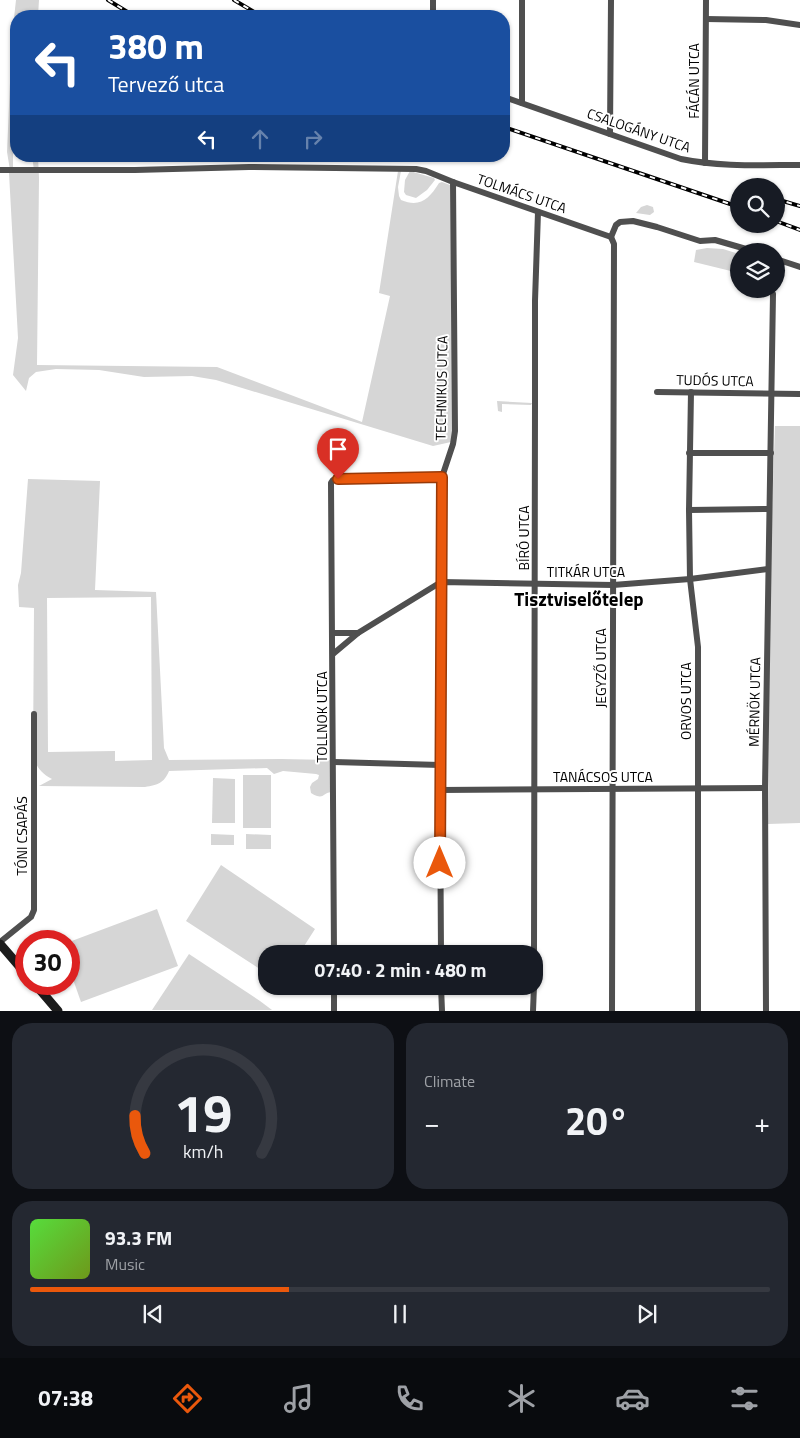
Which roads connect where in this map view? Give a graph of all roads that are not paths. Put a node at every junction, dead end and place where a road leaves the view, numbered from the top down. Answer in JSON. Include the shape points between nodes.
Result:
{"nodes":[{"id":1,"x":522,"y":0,"type":"edge"},
{"id":2,"x":611,"y":0,"type":"edge"},
{"id":3,"x":706,"y":0,"type":"edge"},
{"id":4,"x":706,"y":19,"type":"junction"},
{"id":5,"x":800,"y":26,"type":"edge"},
{"id":6,"x":510,"y":99,"type":"edge"},
{"id":7,"x":522,"y":103,"type":"junction"},
{"id":8,"x":610,"y":134,"type":"junction"},
{"id":9,"x":705,"y":162,"type":"junction"},
{"id":10,"x":800,"y":165,"type":"edge"},
{"id":11,"x":0,"y":170,"type":"edge"},
{"id":12,"x":453,"y":182,"type":"junction"},
{"id":13,"x":538,"y":212,"type":"junction"},
{"id":14,"x":611,"y":237,"type":"junction"},
{"id":15,"x":730,"y":244,"type":"edge"},
{"id":16,"x":785,"y":262,"type":"edge"},
{"id":17,"x":800,"y":266,"type":"edge"},
{"id":18,"x":773,"y":298,"type":"edge"},
{"id":19,"x":657,"y":392,"type":"dead end"},
{"id":20,"x":691,"y":392,"type":"junction"},
{"id":21,"x":772,"y":394,"type":"junction"},
{"id":22,"x":800,"y":394,"type":"edge"},
{"id":23,"x":689,"y":453,"type":"junction"},
{"id":24,"x":771,"y":453,"type":"junction"},
{"id":25,"x":442,"y":477,"type":"junction"},
{"id":26,"x":769,"y":509,"type":"junction"},
{"id":27,"x":689,"y":510,"type":"junction"},
{"id":28,"x":768,"y":569,"type":"junction"},
{"id":29,"x":690,"y":578,"type":"junction"},
{"id":30,"x":441,"y":582,"type":"junction"},
{"id":31,"x":535,"y":584,"type":"junction"},
{"id":32,"x":613,"y":585,"type":"junction"},
{"id":33,"x":332,"y":633,"type":"junction"},
{"id":34,"x":358,"y":633,"type":"junction"},
{"id":35,"x":333,"y":654,"type":"junction"},
{"id":36,"x":34,"y":714,"type":"dead end"},
{"id":37,"x":334,"y":762,"type":"junction"},
{"id":38,"x":440,"y":765,"type":"junction"},
{"id":39,"x":698,"y":788,"type":"junction"},
{"id":40,"x":766,"y":788,"type":"junction"},
{"id":41,"x":534,"y":789,"type":"junction"},
{"id":42,"x":612,"y":789,"type":"junction"},
{"id":43,"x":440,"y":790,"type":"junction"},
{"id":44,"x":0,"y":943,"type":"edge"},
{"id":45,"x":334,"y":945,"type":"edge"},
{"id":46,"x":441,"y":945,"type":"edge"},
{"id":47,"x":534,"y":945,"type":"edge"},
{"id":48,"x":15,"y":961,"type":"edge"},
{"id":49,"x":45,"y":995,"type":"edge"},
{"id":50,"x":334,"y":995,"type":"edge"},
{"id":51,"x":441,"y":995,"type":"edge"},
{"id":52,"x":534,"y":995,"type":"edge"},
{"id":53,"x":58,"y":1010,"type":"edge"},
{"id":54,"x":334,"y":1010,"type":"edge"},
{"id":55,"x":442,"y":1010,"type":"edge"},
{"id":56,"x":534,"y":1010,"type":"edge"},
{"id":57,"x":612,"y":1010,"type":"edge"},
{"id":58,"x":698,"y":1010,"type":"edge"},
{"id":59,"x":766,"y":1010,"type":"edge"}],
"edges":[{"from":1,"to":7,"type":"street"},
{"from":2,"to":8,"type":"street"},
{"from":3,"to":4,"type":"street","name":"FÁCÁN UTCA"},
{"from":4,"to":5,"type":"street","via":[[766,20]]},
{"from":4,"to":9,"type":"street","name":"FÁCÁN UTCA"},
{"from":6,"to":7,"type":"street","name":"CSALOGÁNY UTCA"},
{"from":7,"to":8,"type":"street","name":"CSALOGÁNY UTCA"},
{"from":8,"to":9,"type":"street","name":"CSALOGÁNY UTCA","via":[[670,156]]},
{"from":9,"to":10,"type":"street","name":"CSALOGÁNY UTCA"},
{"from":11,"to":12,"type":"street","name":"TOLMÁCS UTCA","via":[[405,168],[426,171]]},
{"from":12,"to":13,"type":"street","name":"TOLMÁCS UTCA"},
{"from":12,"to":25,"type":"street","name":"TECHNIKUS UTCA","via":[[455,431]]},
{"from":13,"to":14,"type":"street","name":"TOLMÁCS UTCA"},
{"from":13,"to":31,"type":"street","name":"BÍRÓ UTCA"},
{"from":14,"to":15,"type":"street","via":[[620,222],[633,221],[700,241],[715,240]]},
{"from":14,"to":32,"type":"street","name":"JEGYZŐ UTCA","via":[[614,244]]},
{"from":16,"to":17,"type":"street"},
{"from":18,"to":21,"type":"street","name":"MÉRNÖK UTCA"},
{"from":19,"to":20,"type":"street","name":"TUDÓS UTCA"},
{"from":20,"to":21,"type":"street","name":"TUDÓS UTCA"},
{"from":20,"to":23,"type":"street","name":"ORVOS UTCA"},
{"from":21,"to":22,"type":"street"},
{"from":21,"to":24,"type":"street","name":"MÉRNÖK UTCA"},
{"from":23,"to":24,"type":"street"},
{"from":23,"to":27,"type":"street","name":"ORVOS UTCA"},
{"from":24,"to":26,"type":"street","name":"MÉRNÖK UTCA"},
{"from":25,"to":30,"type":"street","name":"TECHNIKUS UTCA"},
{"from":25,"to":33,"type":"street","name":"TOLLNOK UTCA","via":[[333,480]]},
{"from":26,"to":27,"type":"street"},
{"from":26,"to":28,"type":"street","name":"MÉRNÖK UTCA"},
{"from":27,"to":29,"type":"street","name":"ORVOS UTCA"},
{"from":28,"to":29,"type":"street","name":"TITKÁR UTCA"},
{"from":28,"to":40,"type":"street","name":"MÉRNÖK UTCA"},
{"from":29,"to":32,"type":"street","name":"TITKÁR UTCA"},
{"from":29,"to":39,"type":"street","name":"ORVOS UTCA","via":[[698,647]]},
{"from":30,"to":31,"type":"street","name":"TITKÁR UTCA"},
{"from":30,"to":34,"type":"street"},
{"from":30,"to":38,"type":"street","name":"TECHNIKUS UTCA"},
{"from":31,"to":32,"type":"street","name":"TITKÁR UTCA"},
{"from":31,"to":41,"type":"street","name":"BÍRÓ UTCA"},
{"from":32,"to":42,"type":"street","name":"JEGYZŐ UTCA"},
{"from":33,"to":34,"type":"street"},
{"from":33,"to":35,"type":"street","name":"TOLLNOK UTCA"},
{"from":34,"to":35,"type":"street"},
{"from":35,"to":37,"type":"street","name":"TOLLNOK UTCA"},
{"from":36,"to":44,"type":"street","name":"TÓNI CSAPÁS","via":[[34,910]]},
{"from":37,"to":38,"type":"street"},
{"from":37,"to":45,"type":"street","name":"TOLLNOK UTCA"},
{"from":38,"to":43,"type":"street","name":"TECHNIKUS UTCA"},
{"from":39,"to":40,"type":"street","name":"TANÁCSOS UTCA"},
{"from":39,"to":42,"type":"street","name":"TANÁCSOS UTCA"},
{"from":39,"to":58,"type":"street","name":"ORVOS UTCA"},
{"from":40,"to":59,"type":"street","name":"MÉRNÖK UTCA"},
{"from":41,"to":42,"type":"street","name":"TANÁCSOS UTCA"},
{"from":41,"to":43,"type":"street","name":"TANÁCSOS UTCA"},
{"from":41,"to":47,"type":"street","name":"BÍRÓ UTCA"},
{"from":42,"to":57,"type":"street","name":"JEGYZŐ UTCA"},
{"from":43,"to":46,"type":"street","name":"TECHNIKUS UTCA"},
{"from":44,"to":48,"type":"main road"},
{"from":49,"to":53,"type":"main road"},
{"from":50,"to":54,"type":"street"},
{"from":51,"to":55,"type":"street"},
{"from":52,"to":56,"type":"street"}]}
